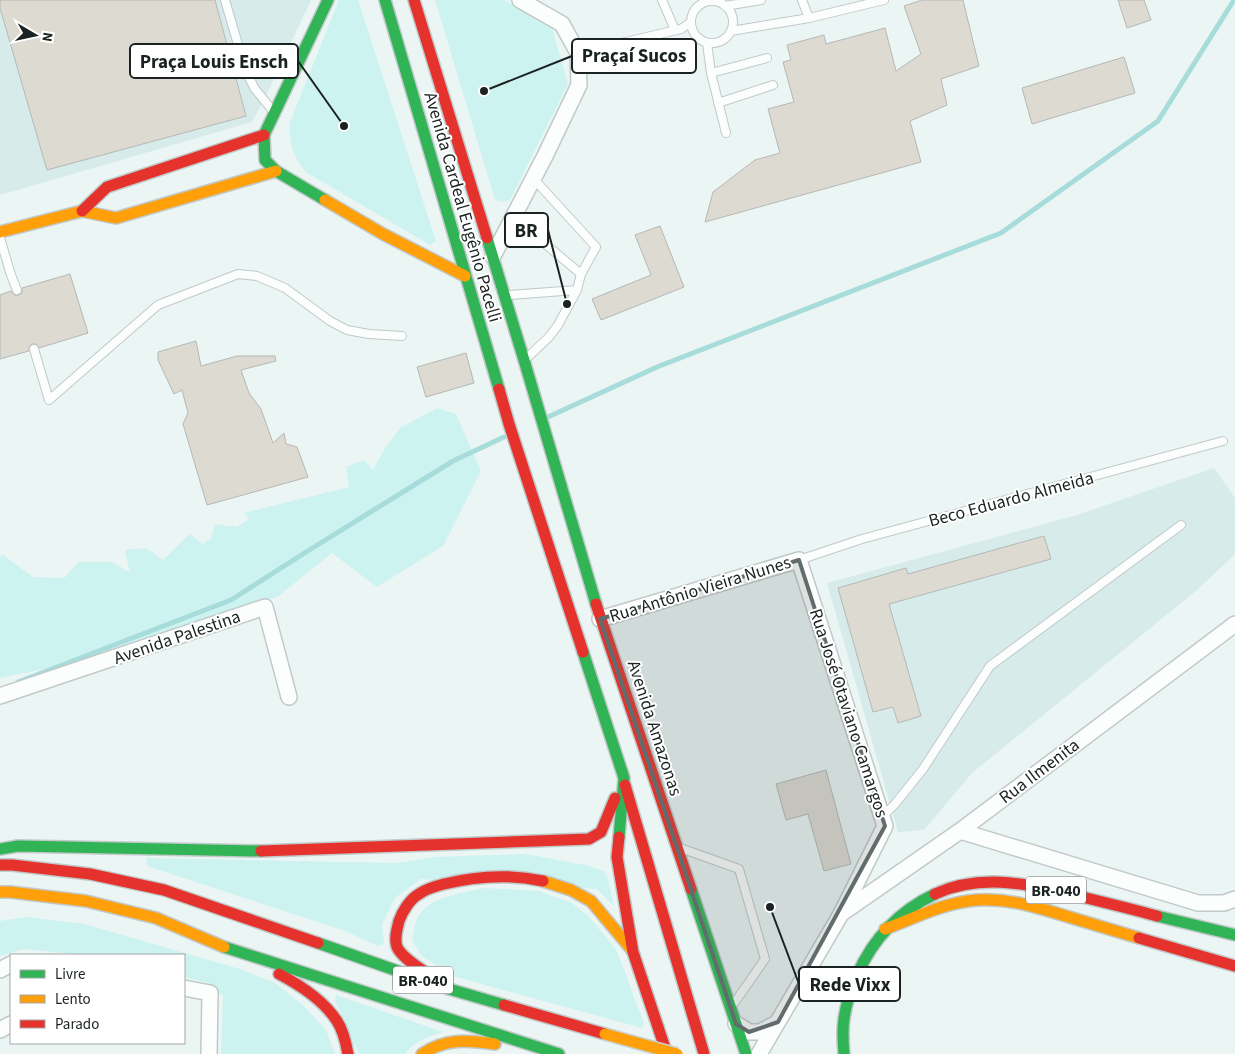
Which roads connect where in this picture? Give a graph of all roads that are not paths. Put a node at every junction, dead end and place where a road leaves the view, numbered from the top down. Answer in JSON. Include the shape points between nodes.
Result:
{"nodes":[{"id":1,"x":225,"y":0,"type":"edge"},
{"id":2,"x":328,"y":0,"type":"edge"},
{"id":3,"x":384,"y":0,"type":"edge"},
{"id":4,"x":414,"y":0,"type":"edge"},
{"id":5,"x":520,"y":0,"type":"edge"},
{"id":6,"x":662,"y":0,"type":"edge"},
{"id":7,"x":761,"y":0,"type":"edge"},
{"id":8,"x":802,"y":0,"type":"edge"},
{"id":9,"x":884,"y":0,"type":"edge"},
{"id":10,"x":725,"y":6,"type":"junction"},
{"id":11,"x":809,"y":18,"type":"junction"},
{"id":12,"x":691,"y":22,"type":"junction"},
{"id":13,"x":675,"y":30,"type":"junction"},
{"id":14,"x":731,"y":31,"type":"junction"},
{"id":15,"x":707,"y":43,"type":"junction"},
{"id":16,"x":578,"y":53,"type":"junction"},
{"id":17,"x":767,"y":58,"type":"dead end"},
{"id":18,"x":711,"y":73,"type":"junction"},
{"id":19,"x":773,"y":85,"type":"dead end"},
{"id":20,"x":718,"y":103,"type":"junction"},
{"id":21,"x":274,"y":113,"type":"junction"},
{"id":22,"x":726,"y":133,"type":"dead end"},
{"id":23,"x":264,"y":135,"type":"junction"},
{"id":24,"x":276,"y":171,"type":"junction"},
{"id":25,"x":533,"y":178,"type":"junction"},
{"id":26,"x":82,"y":210,"type":"junction"},
{"id":27,"x":513,"y":217,"type":"junction"},
{"id":28,"x":0,"y":232,"type":"edge"},
{"id":29,"x":0,"y":238,"type":"edge"},
{"id":30,"x":492,"y":258,"type":"junction"},
{"id":31,"x":581,"y":274,"type":"junction"},
{"id":32,"x":465,"y":276,"type":"junction"},
{"id":33,"x":17,"y":290,"type":"dead end"},
{"id":34,"x":577,"y":290,"type":"junction"},
{"id":35,"x":504,"y":295,"type":"junction"},
{"id":36,"x":402,"y":336,"type":"dead end"},
{"id":37,"x":34,"y":349,"type":"dead end"},
{"id":38,"x":524,"y":360,"type":"junction"},
{"id":39,"x":539,"y":411,"type":"joint"},
{"id":40,"x":1223,"y":441,"type":"dead end"},
{"id":41,"x":1181,"y":525,"type":"dead end"},
{"id":42,"x":799,"y":560,"type":"junction"},
{"id":43,"x":600,"y":619,"type":"junction"},
{"id":44,"x":1235,"y":624,"type":"edge"},
{"id":45,"x":0,"y":696,"type":"edge"},
{"id":46,"x":289,"y":697,"type":"dead end"},
{"id":47,"x":624,"y":778,"type":"junction"},
{"id":48,"x":882,"y":817,"type":"junction"},
{"id":49,"x":960,"y":831,"type":"junction"},
{"id":50,"x":677,"y":846,"type":"junction"},
{"id":51,"x":0,"y":849,"type":"edge"},
{"id":52,"x":0,"y":864,"type":"edge"},
{"id":53,"x":0,"y":892,"type":"edge"},
{"id":54,"x":1235,"y":899,"type":"edge"},
{"id":55,"x":841,"y":914,"type":"junction"},
{"id":56,"x":885,"y":929,"type":"junction"},
{"id":57,"x":1235,"y":935,"type":"edge"},
{"id":58,"x":222,"y":946,"type":"junction"},
{"id":59,"x":633,"y":952,"type":"junction"},
{"id":60,"x":1235,"y":966,"type":"edge"},
{"id":61,"x":185,"y":988,"type":"edge"},
{"id":62,"x":449,"y":989,"type":"junction"},
{"id":63,"x":731,"y":1008,"type":"junction"},
{"id":64,"x":778,"y":1022,"type":"junction"},
{"id":65,"x":736,"y":1024,"type":"junction"},
{"id":66,"x":210,"y":1054,"type":"edge"},
{"id":67,"x":348,"y":1054,"type":"edge"},
{"id":68,"x":422,"y":1054,"type":"edge"},
{"id":69,"x":546,"y":1054,"type":"edge"},
{"id":70,"x":559,"y":1054,"type":"edge"},
{"id":71,"x":667,"y":1054,"type":"edge"},
{"id":72,"x":677,"y":1054,"type":"edge"},
{"id":73,"x":704,"y":1054,"type":"edge"},
{"id":74,"x":746,"y":1054,"type":"edge"},
{"id":75,"x":759,"y":1054,"type":"edge"},
{"id":76,"x":844,"y":1054,"type":"edge"}],
"edges":[{"from":1,"to":21,"type":"lane","via":[[246,72]]},
{"from":2,"to":21,"type":"main road"},
{"from":3,"to":32,"type":"main road","name":"Avenida Cardeal Eugênio Pacelli"},
{"from":4,"to":30,"type":"main road","name":"Avenida Cardeal Eugênio Pacelli"},
{"from":5,"to":16,"type":"street","via":[[562,24]]},
{"from":6,"to":13,"type":"lane"},
{"from":7,"to":10,"type":"lane"},
{"from":8,"to":11,"type":"lane"},
{"from":9,"to":11,"type":"lane"},
{"from":10,"to":12,"type":"lane","via":[[707,2],[693,13]]},
{"from":10,"to":14,"type":"lane","via":[[731,13]]},
{"from":11,"to":14,"type":"lane"},
{"from":12,"to":13,"type":"lane"},
{"from":12,"to":15,"type":"lane","via":[[693,32]]},
{"from":13,"to":16,"type":"lane"},
{"from":14,"to":15,"type":"lane","via":[[717,43]]},
{"from":15,"to":18,"type":"lane"},
{"from":16,"to":25,"type":"street","via":[[579,85]]},
{"from":17,"to":18,"type":"lane"},
{"from":18,"to":20,"type":"lane"},
{"from":19,"to":20,"type":"lane"},
{"from":20,"to":22,"type":"lane"},
{"from":21,"to":23,"type":"main road"},
{"from":23,"to":24,"type":"main road","via":[[265,160]]},
{"from":23,"to":26,"type":"main road","via":[[107,187]]},
{"from":24,"to":26,"type":"main road","via":[[116,218]]},
{"from":24,"to":32,"type":"main road","via":[[383,234]]},
{"from":25,"to":27,"type":"street"},
{"from":25,"to":31,"type":"lane","via":[[596,248]]},
{"from":26,"to":28,"type":"main road"},
{"from":27,"to":30,"type":"street"},
{"from":27,"to":31,"type":"lane"},
{"from":29,"to":33,"type":"lane"},
{"from":30,"to":35,"type":"main road","name":"Avenida Cardeal Eugênio Pacelli"},
{"from":31,"to":34,"type":"lane"},
{"from":32,"to":47,"type":"main road","name":"Avenida Cardeal Eugênio Pacelli","via":[[509,424]]},
{"from":34,"to":35,"type":"lane"},
{"from":34,"to":38,"type":"lane","via":[[549,337]]},
{"from":35,"to":38,"type":"main road","name":"Avenida Cardeal Eugênio Pacelli"},
{"from":36,"to":37,"type":"lane","via":[[347,330],[285,288],[257,276],[238,274],[158,305],[48,400]]},
{"from":38,"to":39,"type":"main road","name":"Avenida Cardeal Eugênio Pacelli"},
{"from":39,"to":43,"type":"main road","name":"Avenida Amazonas"},
{"from":40,"to":42,"type":"lane","name":"Beco Eduardo Almeida","via":[[862,539]]},
{"from":41,"to":48,"type":"lane","via":[[990,666],[923,769]]},
{"from":42,"to":43,"type":"street","name":"Rua Antônio Vieira Nunes"},
{"from":42,"to":48,"type":"street","name":"Rua José Otaviano Camargos"},
{"from":43,"to":50,"type":"main road","name":"Avenida Amazonas"},
{"from":44,"to":49,"type":"street","name":"Rua Ilmenita"},
{"from":45,"to":46,"type":"street","name":"Avenida Palestina","via":[[265,607]]},
{"from":47,"to":51,"type":"main road","via":[[601,832],[589,840],[265,851],[18,846]]},
{"from":47,"to":59,"type":"main road","via":[[617,857]]},
{"from":47,"to":73,"type":"main road"},
{"from":48,"to":55,"type":"street","name":"Rua José Otaviano Camargos","via":[[885,826]]},
{"from":49,"to":54,"type":"street","via":[[1198,902],[1224,903]]},
{"from":49,"to":55,"type":"street","name":"Rua Ilmenita"},
{"from":50,"to":63,"type":"main road","name":"Avenida Amazonas"},
{"from":50,"to":63,"type":"lane","via":[[739,869],[765,959]]},
{"from":52,"to":62,"type":"main road","number":"BR-040","via":[[90,874],[164,890]]},
{"from":53,"to":58,"type":"main road","number":"BR-040","via":[[86,900],[156,918]]},
{"from":55,"to":64,"type":"street","name":"Rua José Otaviano Camargos"},
{"from":56,"to":57,"type":"main road","number":"BR-040","via":[[909,907],[939,892],[998,882],[1046,888]]},
{"from":56,"to":60,"type":"main road","via":[[964,902],[1022,903]]},
{"from":56,"to":76,"type":"main road","number":"BR-040","via":[[858,970],[850,993],[843,1030]]},
{"from":58,"to":67,"type":"main road","via":[[298,984],[324,1006],[337,1021]]},
{"from":58,"to":70,"type":"main road","number":"BR-040"},
{"from":59,"to":62,"type":"main road","via":[[590,901],[571,890],[529,878],[500,876],[460,880],[418,894],[402,912],[396,933],[397,947],[407,959]]},
{"from":59,"to":71,"type":"main road"},
{"from":61,"to":66,"type":"street","via":[[210,993]]},
{"from":62,"to":72,"type":"main road","number":"BR-040","bridge":true},
{"from":63,"to":65,"type":"main road","name":"Avenida Amazonas"},
{"from":64,"to":65,"type":"street","via":[[760,1032],[749,1032]]},
{"from":64,"to":75,"type":"street","name":"Rua José Otaviano Camargos"},
{"from":65,"to":74,"type":"main road","name":"Avenida Amazonas"},
{"from":68,"to":69,"type":"main road","via":[[450,1042],[472,1040]]}]}
